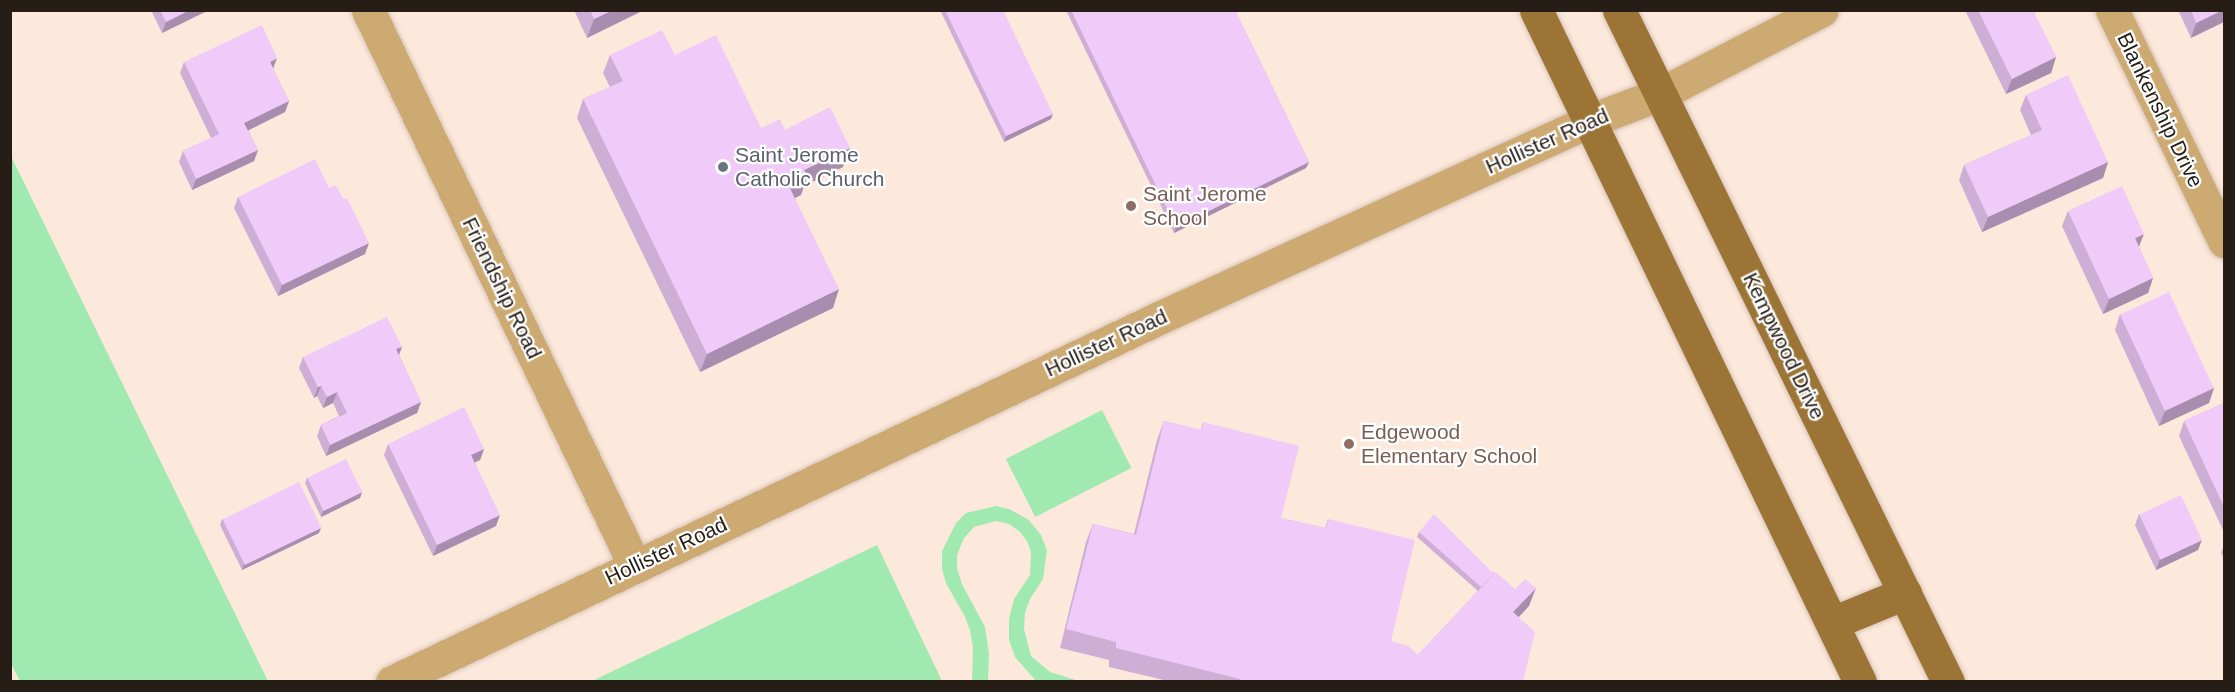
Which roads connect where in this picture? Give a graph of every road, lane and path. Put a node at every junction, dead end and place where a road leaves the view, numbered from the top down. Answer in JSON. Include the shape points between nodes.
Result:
{"nodes":[{"id":1,"x":369,"y":10,"type":"edge"},
{"id":2,"x":1536,"y":10,"type":"edge"},
{"id":3,"x":1619,"y":10,"type":"edge"},
{"id":4,"x":1822,"y":10,"type":"edge"},
{"id":5,"x":2112,"y":10,"type":"edge"},
{"id":6,"x":1660,"y":94,"type":"junction"},
{"id":7,"x":1589,"y":121,"type":"junction"},
{"id":8,"x":2224,"y":241,"type":"edge"},
{"id":9,"x":635,"y":566,"type":"junction"},
{"id":10,"x":1905,"y":593,"type":"junction"},
{"id":11,"x":1832,"y":623,"type":"junction"},
{"id":12,"x":392,"y":681,"type":"edge"},
{"id":13,"x":1860,"y":681,"type":"edge"},
{"id":14,"x":1948,"y":681,"type":"edge"}],
"edges":[{"from":1,"to":9,"type":"street","name":"Friendship Road"},
{"from":2,"to":7,"type":"main road"},
{"from":3,"to":6,"type":"main road","name":"Kempwood Drive"},
{"from":4,"to":6,"type":"street","name":"Hollister Road"},
{"from":5,"to":8,"type":"street","name":"Blankenship Drive"},
{"from":6,"to":7,"type":"street","name":"Hollister Road"},
{"from":6,"to":10,"type":"main road","name":"Kempwood Drive"},
{"from":7,"to":9,"type":"street","name":"Hollister Road","via":[[1148,323]]},
{"from":7,"to":11,"type":"main road"},
{"from":9,"to":12,"type":"street","name":"Hollister Road"},
{"from":10,"to":11,"type":"main road"},
{"from":10,"to":14,"type":"main road","name":"Kempwood Drive"},
{"from":11,"to":13,"type":"main road"}]}
